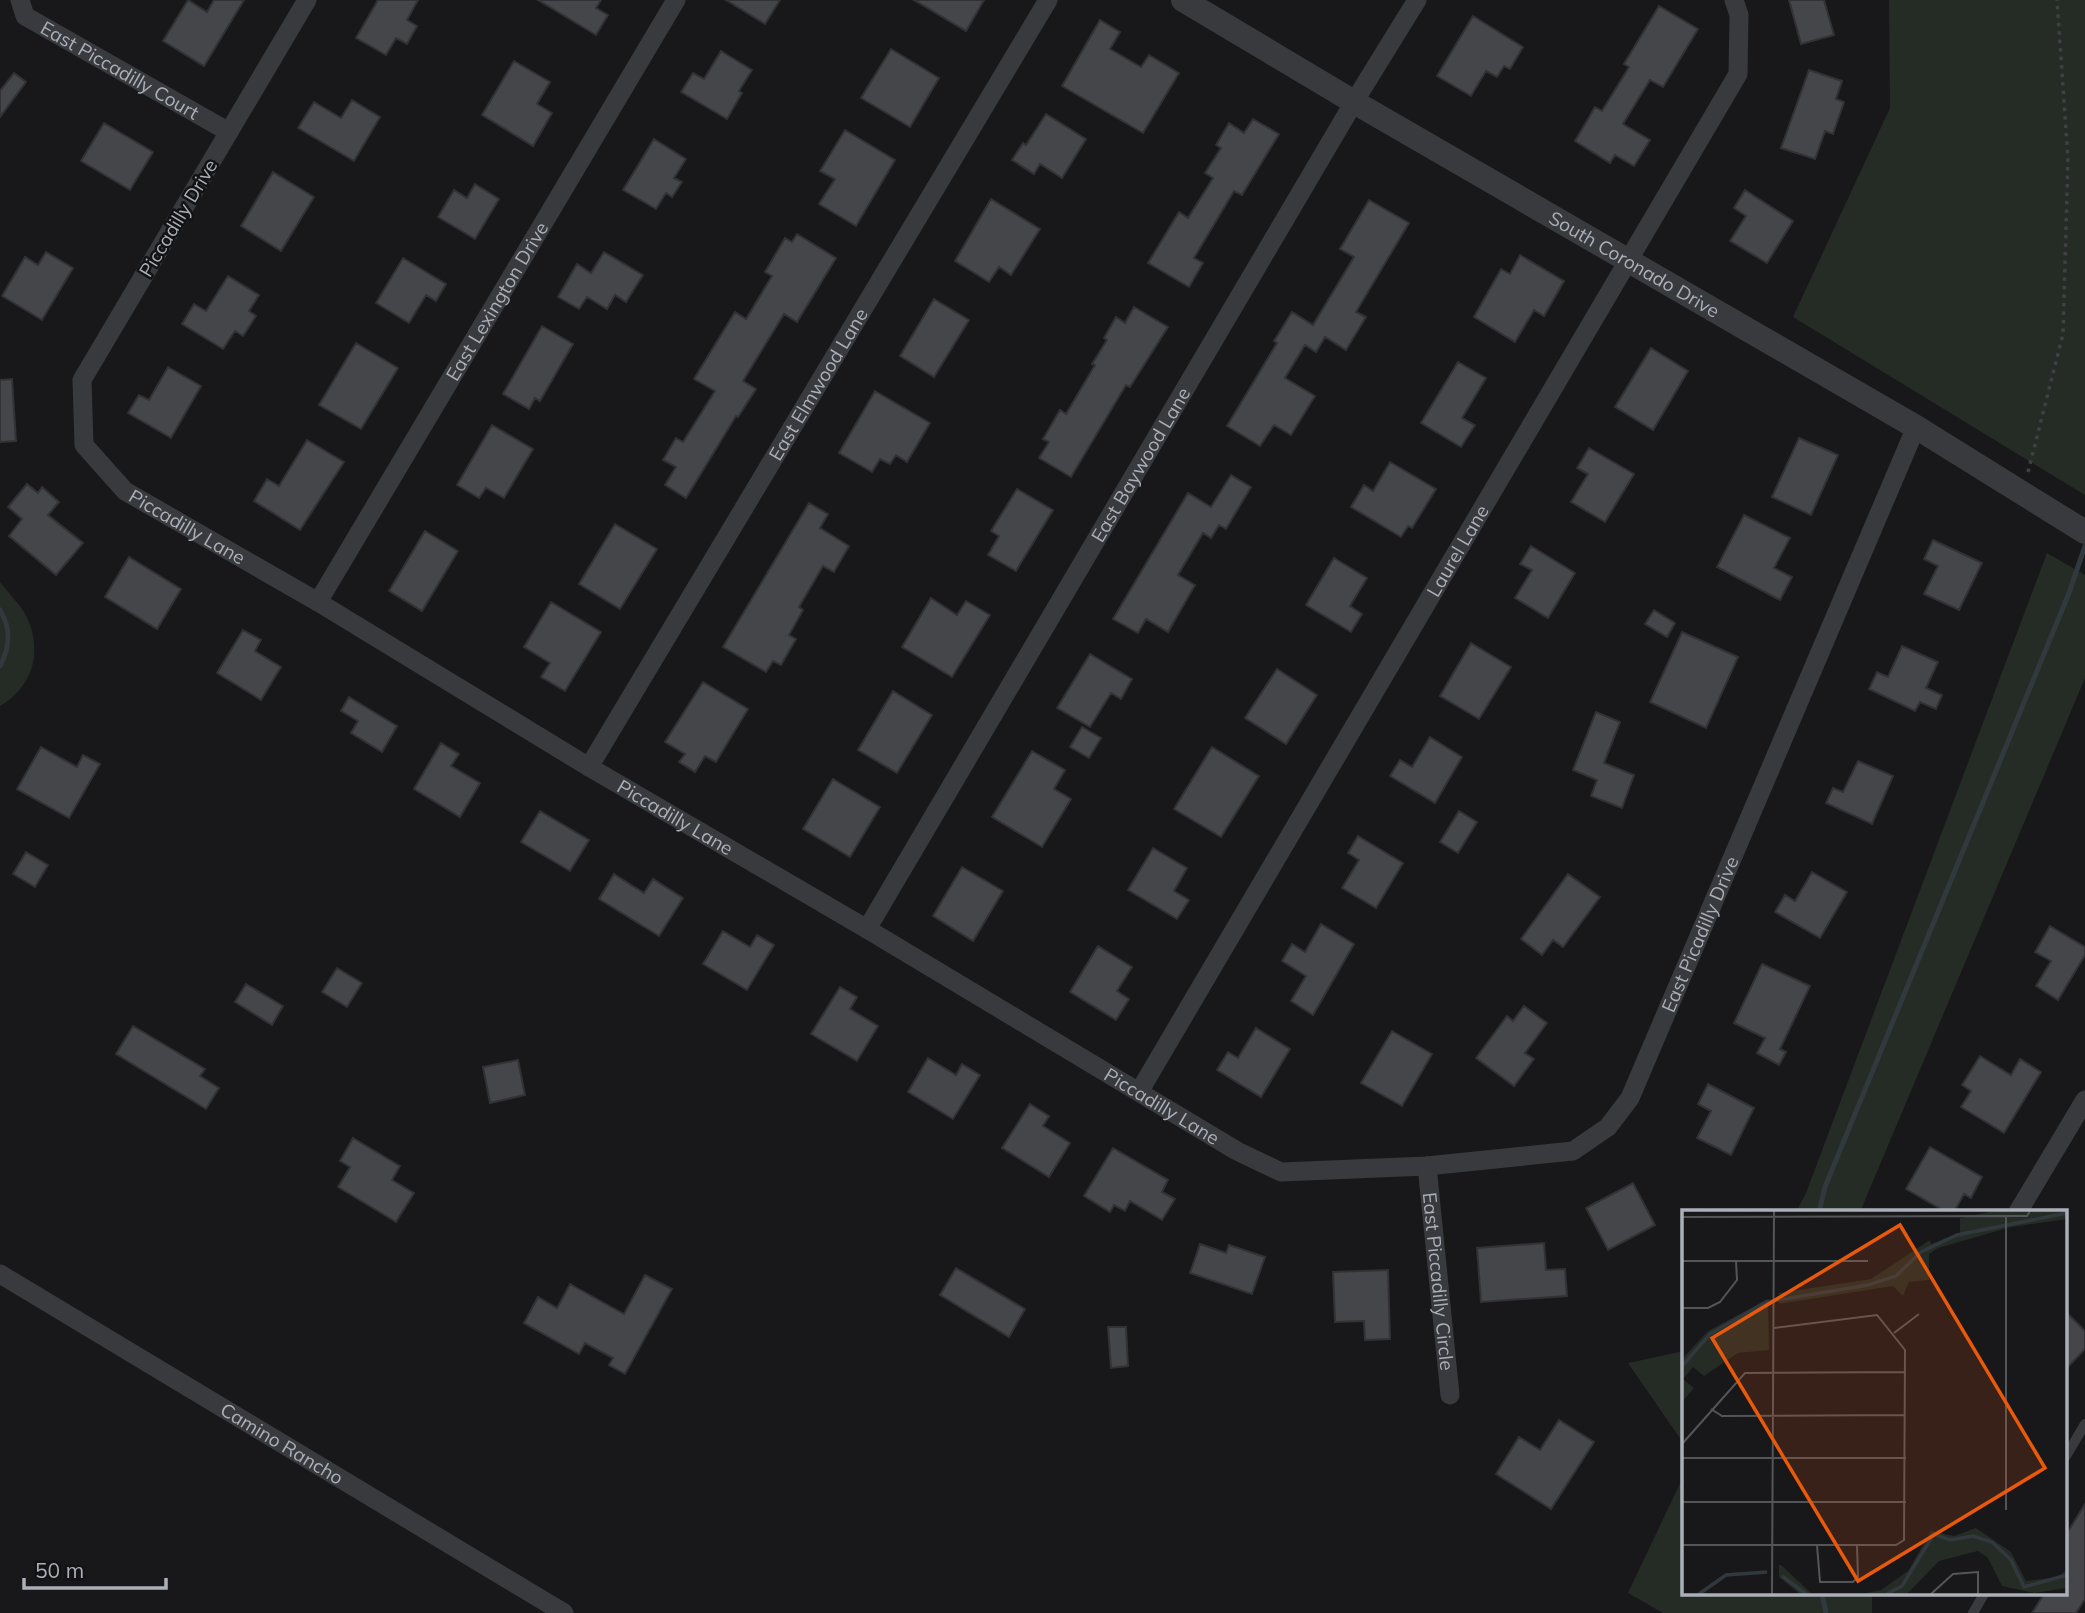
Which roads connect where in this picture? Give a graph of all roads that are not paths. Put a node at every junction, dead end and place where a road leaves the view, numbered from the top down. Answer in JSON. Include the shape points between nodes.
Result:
{"nodes":[{"id":1,"x":20,"y":0,"type":"edge"},
{"id":2,"x":307,"y":0,"type":"edge"},
{"id":3,"x":676,"y":0,"type":"edge"},
{"id":4,"x":1048,"y":0,"type":"edge"},
{"id":5,"x":1183,"y":0,"type":"edge"},
{"id":6,"x":1416,"y":0,"type":"edge"},
{"id":7,"x":1734,"y":0,"type":"edge"},
{"id":8,"x":1354,"y":102,"type":"junction"},
{"id":9,"x":229,"y":132,"type":"junction"},
{"id":10,"x":1630,"y":260,"type":"junction"},
{"id":11,"x":1916,"y":427,"type":"junction"},
{"id":12,"x":84,"y":445,"type":"joint"},
{"id":13,"x":2077,"y":527,"type":"edge"},
{"id":14,"x":318,"y":602,"type":"junction"},
{"id":15,"x":589,"y":767,"type":"junction"},
{"id":16,"x":867,"y":929,"type":"junction"},
{"id":17,"x":1139,"y":1092,"type":"junction"},
{"id":18,"x":2085,"y":1100,"type":"edge"},
{"id":19,"x":1427,"y":1166,"type":"junction"},
{"id":20,"x":1281,"y":1172,"type":"joint"},
{"id":21,"x":2019,"y":1210,"type":"edge"},
{"id":22,"x":0,"y":1274,"type":"edge"},
{"id":23,"x":1450,"y":1395,"type":"dead end"},
{"id":24,"x":2085,"y":1424,"type":"edge"},
{"id":25,"x":2068,"y":1453,"type":"edge"},
{"id":26,"x":1983,"y":1596,"type":"edge"},
{"id":27,"x":564,"y":1613,"type":"edge"},
{"id":28,"x":1973,"y":1613,"type":"edge"}],
"edges":[{"from":1,"to":9,"type":"street","name":"East Piccadilly Court","via":[[25,16]]},
{"from":2,"to":9,"type":"street","name":"Piccadilly Drive"},
{"from":3,"to":14,"type":"street","name":"East Lexington Drive"},
{"from":4,"to":15,"type":"street","name":"East Elmwood Lane"},
{"from":5,"to":8,"type":"street","name":"South Coronado Drive"},
{"from":6,"to":8,"type":"street","name":"East Baywood Lane"},
{"from":7,"to":10,"type":"street","name":"Laurel Lane","via":[[1739,15],[1738,74]]},
{"from":8,"to":10,"type":"street","name":"South Coronado Drive"},
{"from":8,"to":16,"type":"street","name":"East Baywood Lane"},
{"from":9,"to":12,"type":"street","name":"Piccadilly Drive","via":[[82,380]]},
{"from":10,"to":11,"type":"street","name":"South Coronado Drive"},
{"from":10,"to":17,"type":"street","name":"Laurel Lane"},
{"from":11,"to":13,"type":"street","name":"South Coronado Drive"},
{"from":11,"to":19,"type":"street","name":"East Picadilly Drive","via":[[1630,1098],[1608,1127],[1573,1151]]},
{"from":12,"to":14,"type":"street","name":"Piccadilly Lane","via":[[125,491]]},
{"from":14,"to":15,"type":"street","name":"Piccadilly Lane"},
{"from":15,"to":16,"type":"street","name":"Piccadilly Lane"},
{"from":16,"to":17,"type":"street","name":"Piccadilly Lane"},
{"from":17,"to":20,"type":"street","name":"Piccadilly Lane"},
{"from":18,"to":21,"type":"street"},
{"from":19,"to":20,"type":"street","name":"East Picadilly Drive"},
{"from":19,"to":23,"type":"street","name":"East Piccadilly Circle"},
{"from":22,"to":27,"type":"street","name":"Camino Rancho"},
{"from":24,"to":25,"type":"lane"},
{"from":26,"to":28,"type":"lane"}]}
